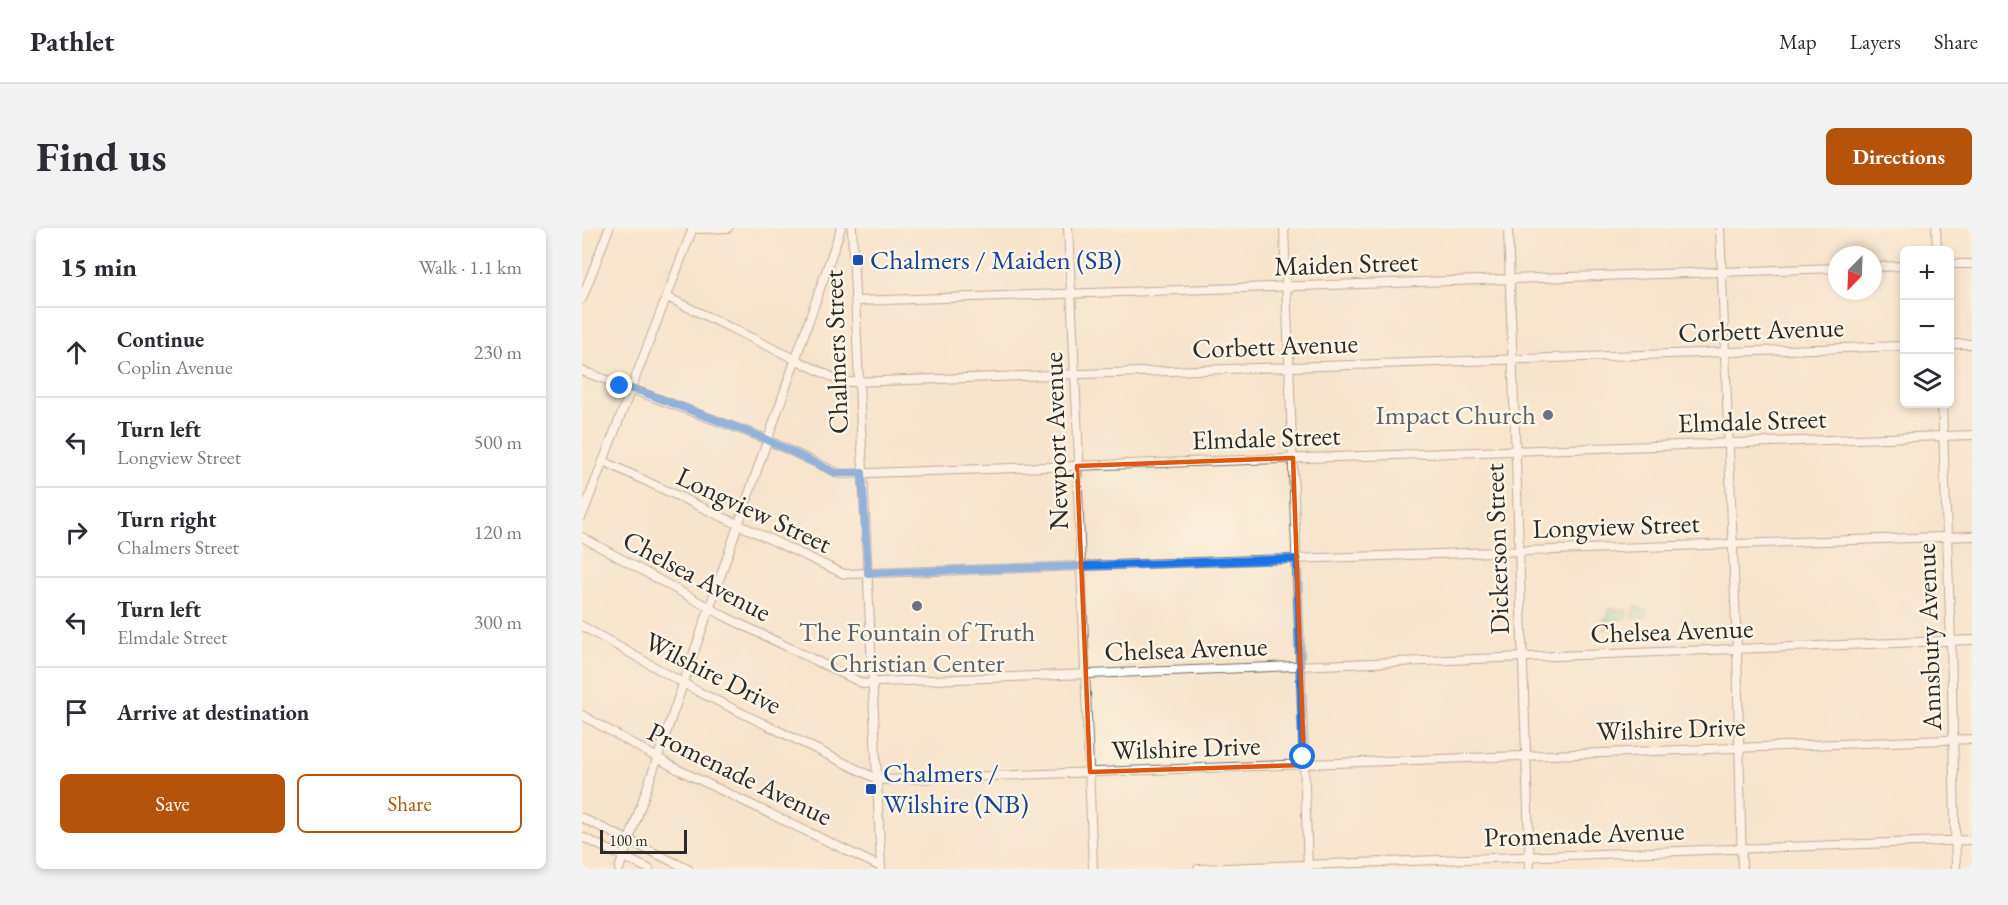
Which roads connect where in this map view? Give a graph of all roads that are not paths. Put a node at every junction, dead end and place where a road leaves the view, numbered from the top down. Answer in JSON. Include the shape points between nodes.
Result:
{"nodes":[{"id":1,"x":609,"y":228,"type":"edge"},
{"id":2,"x":694,"y":228,"type":"edge"},
{"id":3,"x":728,"y":228,"type":"edge"},
{"id":4,"x":841,"y":228,"type":"edge"},
{"id":5,"x":852,"y":228,"type":"edge"},
{"id":6,"x":1068,"y":228,"type":"edge"},
{"id":7,"x":1284,"y":228,"type":"edge"},
{"id":8,"x":1508,"y":228,"type":"edge"},
{"id":9,"x":1720,"y":228,"type":"edge"},
{"id":10,"x":1936,"y":228,"type":"edge"},
{"id":11,"x":1936,"y":246,"type":"edge"},
{"id":12,"x":1954,"y":264,"type":"edge"},
{"id":13,"x":1972,"y":264,"type":"edge"},
{"id":14,"x":1900,"y":266,"type":"edge"},
{"id":15,"x":1882,"y":267,"type":"edge"},
{"id":16,"x":1828,"y":268,"type":"edge"},
{"id":17,"x":1722,"y":272,"type":"junction"},
{"id":18,"x":1508,"y":279,"type":"junction"},
{"id":19,"x":1286,"y":286,"type":"junction"},
{"id":20,"x":1071,"y":293,"type":"junction"},
{"id":21,"x":666,"y":297,"type":"junction"},
{"id":22,"x":582,"y":300,"type":"edge"},
{"id":23,"x":856,"y":301,"type":"junction"},
{"id":24,"x":1954,"y":344,"type":"edge"},
{"id":25,"x":1972,"y":344,"type":"edge"},
{"id":26,"x":1900,"y":346,"type":"edge"},
{"id":27,"x":1725,"y":352,"type":"junction"},
{"id":28,"x":796,"y":360,"type":"junction"},
{"id":29,"x":1511,"y":360,"type":"junction"},
{"id":30,"x":1289,"y":367,"type":"junction"},
{"id":31,"x":582,"y":371,"type":"edge"},
{"id":32,"x":1075,"y":374,"type":"junction"},
{"id":33,"x":859,"y":381,"type":"junction"},
{"id":34,"x":631,"y":389,"type":"junction"},
{"id":35,"x":1942,"y":408,"type":"edge"},
{"id":36,"x":1972,"y":435,"type":"edge"},
{"id":37,"x":1944,"y":436,"type":"junction"},
{"id":38,"x":768,"y":440,"type":"junction"},
{"id":39,"x":1729,"y":443,"type":"junction"},
{"id":40,"x":1515,"y":451,"type":"junction"},
{"id":41,"x":1293,"y":458,"type":"junction"},
{"id":42,"x":603,"y":461,"type":"junction"},
{"id":43,"x":1077,"y":466,"type":"junction"},
{"id":44,"x":862,"y":473,"type":"junction"},
{"id":45,"x":582,"y":516,"type":"edge"},
{"id":46,"x":739,"y":525,"type":"junction"},
{"id":47,"x":1947,"y":536,"type":"junction"},
{"id":48,"x":1972,"y":536,"type":"edge"},
{"id":49,"x":582,"y":537,"type":"edge"},
{"id":50,"x":1732,"y":543,"type":"junction"},
{"id":51,"x":1518,"y":550,"type":"junction"},
{"id":52,"x":1297,"y":559,"type":"junction"},
{"id":53,"x":1082,"y":566,"type":"junction"},
{"id":54,"x":868,"y":573,"type":"junction"},
{"id":55,"x":710,"y":609,"type":"junction"},
{"id":56,"x":582,"y":626,"type":"edge"},
{"id":57,"x":1972,"y":640,"type":"edge"},
{"id":58,"x":1951,"y":641,"type":"junction"},
{"id":59,"x":1737,"y":649,"type":"junction"},
{"id":60,"x":1523,"y":657,"type":"junction"},
{"id":61,"x":1301,"y":666,"type":"junction"},
{"id":62,"x":1086,"y":674,"type":"junction"},
{"id":63,"x":684,"y":684,"type":"junction"},
{"id":64,"x":873,"y":684,"type":"junction"},
{"id":65,"x":582,"y":715,"type":"edge"},
{"id":66,"x":1972,"y":739,"type":"edge"},
{"id":67,"x":1954,"y":740,"type":"junction"},
{"id":68,"x":1739,"y":748,"type":"junction"},
{"id":69,"x":1526,"y":756,"type":"junction"},
{"id":70,"x":658,"y":758,"type":"junction"},
{"id":71,"x":1304,"y":765,"type":"junction"},
{"id":72,"x":1090,"y":772,"type":"junction"},
{"id":73,"x":877,"y":779,"type":"junction"},
{"id":74,"x":582,"y":818,"type":"edge"},
{"id":75,"x":582,"y":837,"type":"edge"},
{"id":76,"x":1972,"y":840,"type":"edge"},
{"id":77,"x":629,"y":841,"type":"junction"},
{"id":78,"x":1955,"y":841,"type":"junction"},
{"id":79,"x":1742,"y":849,"type":"junction"},
{"id":80,"x":623,"y":857,"type":"junction"},
{"id":81,"x":1530,"y":857,"type":"junction"},
{"id":82,"x":1308,"y":867,"type":"edge"},
{"id":83,"x":881,"y":868,"type":"edge"},
{"id":84,"x":619,"y":869,"type":"edge"},
{"id":85,"x":649,"y":869,"type":"edge"},
{"id":86,"x":688,"y":869,"type":"edge"},
{"id":87,"x":1093,"y":869,"type":"edge"},
{"id":88,"x":1198,"y":869,"type":"edge"},
{"id":89,"x":1530,"y":869,"type":"edge"},
{"id":90,"x":1742,"y":869,"type":"edge"},
{"id":91,"x":1956,"y":869,"type":"edge"}],
"edges":[{"from":1,"to":22,"type":"street"},
{"from":2,"to":3,"type":"street"},
{"from":2,"to":21,"type":"street"},
{"from":4,"to":28,"type":"street"},
{"from":5,"to":23,"type":"street","name":"Chalmers Street"},
{"from":6,"to":20,"type":"street","name":"Newport Avenue"},
{"from":7,"to":19,"type":"street"},
{"from":8,"to":18,"type":"street","name":"Dickerson Street"},
{"from":9,"to":17,"type":"street"},
{"from":10,"to":11,"type":"street"},
{"from":12,"to":13,"type":"street"},
{"from":14,"to":15,"type":"street"},
{"from":16,"to":17,"type":"street","name":"Maiden Street"},
{"from":17,"to":18,"type":"street","name":"Maiden Street"},
{"from":17,"to":27,"type":"street"},
{"from":18,"to":19,"type":"street","name":"Maiden Street"},
{"from":18,"to":29,"type":"street","name":"Dickerson Street"},
{"from":19,"to":20,"type":"street","name":"Maiden Street"},
{"from":19,"to":30,"type":"street"},
{"from":20,"to":23,"type":"street","name":"Maiden Street"},
{"from":20,"to":32,"type":"street","name":"Newport Avenue"},
{"from":21,"to":28,"type":"street","name":"Corbett Avenue"},
{"from":21,"to":34,"type":"street"},
{"from":23,"to":33,"type":"street","name":"Chalmers Street"},
{"from":24,"to":25,"type":"street"},
{"from":26,"to":27,"type":"street","name":"Corbett Avenue"},
{"from":27,"to":29,"type":"street","name":"Corbett Avenue"},
{"from":27,"to":39,"type":"street"},
{"from":28,"to":33,"type":"street","name":"Corbett Avenue","via":[[840,381]]},
{"from":28,"to":38,"type":"street"},
{"from":29,"to":30,"type":"street","name":"Corbett Avenue"},
{"from":29,"to":40,"type":"street","name":"Dickerson Street"},
{"from":30,"to":32,"type":"street","name":"Corbett Avenue"},
{"from":30,"to":41,"type":"street"},
{"from":31,"to":34,"type":"street","name":"Elmdale Street"},
{"from":32,"to":33,"type":"street","name":"Corbett Avenue"},
{"from":32,"to":43,"type":"street","name":"Newport Avenue"},
{"from":33,"to":44,"type":"street","name":"Chalmers Street"},
{"from":34,"to":38,"type":"street","name":"Elmdale Street"},
{"from":34,"to":42,"type":"street"},
{"from":35,"to":37,"type":"street","name":"Annsbury Avenue"},
{"from":36,"to":37,"type":"street","name":"Elmdale Street"},
{"from":37,"to":39,"type":"street","name":"Elmdale Street"},
{"from":37,"to":47,"type":"street","name":"Annsbury Avenue"},
{"from":38,"to":44,"type":"street","name":"Elmdale Street","via":[[836,473]]},
{"from":38,"to":46,"type":"street"},
{"from":39,"to":40,"type":"street","name":"Elmdale Street"},
{"from":39,"to":50,"type":"street"},
{"from":40,"to":41,"type":"street","name":"Elmdale Street"},
{"from":40,"to":51,"type":"street","name":"Dickerson Street"},
{"from":41,"to":43,"type":"street","name":"Elmdale Street"},
{"from":41,"to":52,"type":"street"},
{"from":42,"to":45,"type":"street"},
{"from":42,"to":46,"type":"street","name":"Longview Street"},
{"from":43,"to":44,"type":"street","name":"Elmdale Street"},
{"from":43,"to":53,"type":"street","name":"Newport Avenue"},
{"from":44,"to":54,"type":"street","name":"Chalmers Street"},
{"from":46,"to":54,"type":"street","name":"Longview Street","via":[[841,574]]},
{"from":46,"to":55,"type":"street"},
{"from":47,"to":48,"type":"street","name":"Longview Street"},
{"from":47,"to":50,"type":"street","name":"Longview Street"},
{"from":47,"to":58,"type":"street","name":"Annsbury Avenue"},
{"from":49,"to":55,"type":"street","name":"Chelsea Avenue"},
{"from":50,"to":51,"type":"street","name":"Longview Street"},
{"from":50,"to":59,"type":"street"},
{"from":51,"to":52,"type":"street","name":"Longview Street"},
{"from":51,"to":60,"type":"street","name":"Dickerson Street"},
{"from":52,"to":53,"type":"street","name":"Longview Street"},
{"from":52,"to":61,"type":"street"},
{"from":53,"to":54,"type":"street","name":"Longview Street"},
{"from":53,"to":62,"type":"street","name":"Newport Avenue"},
{"from":54,"to":64,"type":"street","name":"Chalmers Street"},
{"from":55,"to":63,"type":"street"},
{"from":55,"to":64,"type":"street","name":"Chelsea Avenue","via":[[864,684]]},
{"from":56,"to":63,"type":"street","name":"Wilshire Drive"},
{"from":57,"to":58,"type":"street","name":"Chelsea Avenue"},
{"from":58,"to":59,"type":"street","name":"Chelsea Avenue"},
{"from":58,"to":67,"type":"street","name":"Annsbury Avenue"},
{"from":59,"to":60,"type":"street","name":"Chelsea Avenue"},
{"from":59,"to":68,"type":"street"},
{"from":60,"to":61,"type":"street","name":"Chelsea Avenue"},
{"from":60,"to":69,"type":"street","name":"Dickerson Street"},
{"from":61,"to":62,"type":"street","name":"Chelsea Avenue"},
{"from":61,"to":71,"type":"street"},
{"from":62,"to":64,"type":"street","name":"Chelsea Avenue"},
{"from":62,"to":72,"type":"street","name":"Newport Avenue"},
{"from":63,"to":70,"type":"street"},
{"from":63,"to":73,"type":"street","name":"Wilshire Drive"},
{"from":64,"to":73,"type":"street","name":"Chalmers Street"},
{"from":65,"to":70,"type":"street","name":"Promenade Avenue"},
{"from":66,"to":67,"type":"street","name":"Wilshire Drive"},
{"from":67,"to":68,"type":"street","name":"Wilshire Drive"},
{"from":67,"to":78,"type":"street","name":"Annsbury Avenue"},
{"from":68,"to":69,"type":"street","name":"Wilshire Drive"},
{"from":68,"to":79,"type":"street"},
{"from":69,"to":71,"type":"street","name":"Wilshire Drive"},
{"from":69,"to":81,"type":"street","name":"Dickerson Street"},
{"from":70,"to":77,"type":"street"},
{"from":70,"to":83,"type":"street","name":"Promenade Avenue"},
{"from":71,"to":72,"type":"street","name":"Wilshire Drive"},
{"from":71,"to":82,"type":"street"},
{"from":72,"to":73,"type":"street","name":"Wilshire Drive"},
{"from":72,"to":87,"type":"street","name":"Newport Avenue"},
{"from":73,"to":83,"type":"street","name":"Chalmers Street"},
{"from":74,"to":77,"type":"street"},
{"from":75,"to":80,"type":"street"},
{"from":76,"to":78,"type":"street","name":"Promenade Avenue"},
{"from":77,"to":80,"type":"street"},
{"from":77,"to":86,"type":"street"},
{"from":78,"to":79,"type":"street","name":"Promenade Avenue"},
{"from":78,"to":91,"type":"street","name":"Annsbury Avenue"},
{"from":79,"to":81,"type":"street","name":"Promenade Avenue"},
{"from":79,"to":90,"type":"street"},
{"from":80,"to":84,"type":"street"},
{"from":80,"to":85,"type":"street"},
{"from":81,"to":82,"type":"street","name":"Promenade Avenue"},
{"from":81,"to":89,"type":"street","name":"Dickerson Street"},
{"from":82,"to":88,"type":"street","name":"Promenade Avenue"}]}
